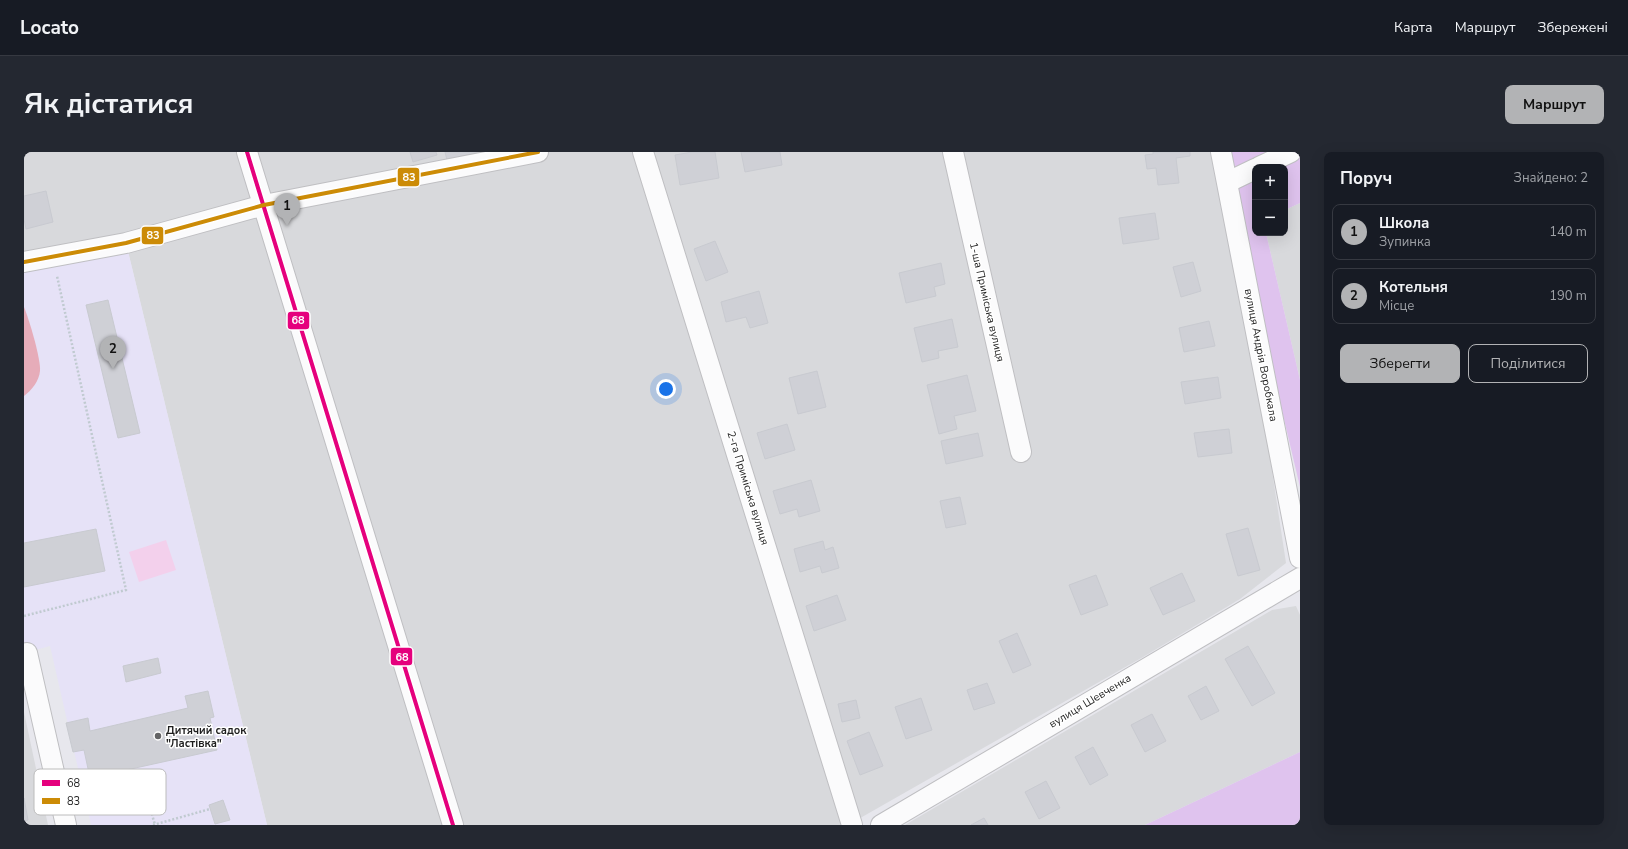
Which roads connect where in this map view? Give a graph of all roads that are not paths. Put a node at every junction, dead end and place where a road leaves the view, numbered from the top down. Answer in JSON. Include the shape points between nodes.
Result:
{"nodes":[{"id":1,"x":247,"y":152,"type":"edge"},
{"id":2,"x":538,"y":152,"type":"edge"},
{"id":3,"x":643,"y":152,"type":"edge"},
{"id":4,"x":953,"y":152,"type":"edge"},
{"id":5,"x":1221,"y":152,"type":"edge"},
{"id":6,"x":1291,"y":152,"type":"edge"},
{"id":7,"x":1265,"y":164,"type":"edge"},
{"id":8,"x":1252,"y":170,"type":"edge"},
{"id":9,"x":1228,"y":182,"type":"junction"},
{"id":10,"x":264,"y":205,"type":"junction"},
{"id":11,"x":24,"y":262,"type":"edge"},
{"id":12,"x":1022,"y":452,"type":"dead end"},
{"id":13,"x":1300,"y":558,"type":"edge"},
{"id":14,"x":1300,"y":578,"type":"edge"},
{"id":15,"x":28,"y":652,"type":"dead end"},
{"id":16,"x":54,"y":769,"type":"edge"},
{"id":17,"x":64,"y":815,"type":"edge"},
{"id":18,"x":66,"y":825,"type":"edge"},
{"id":19,"x":453,"y":825,"type":"edge"},
{"id":20,"x":852,"y":825,"type":"edge"},
{"id":21,"x":881,"y":825,"type":"edge"}],
"edges":[{"from":1,"to":10,"type":"street"},
{"from":2,"to":10,"type":"street"},
{"from":3,"to":20,"type":"street","name":"2-га Приміська вулиця"},
{"from":4,"to":12,"type":"street","name":"1-ша Приміська вулиця"},
{"from":5,"to":9,"type":"street","name":"вулиця Андрія Воробкала"},
{"from":6,"to":7,"type":"street"},
{"from":8,"to":9,"type":"street"},
{"from":9,"to":13,"type":"street","name":"вулиця Андрія Воробкала"},
{"from":10,"to":11,"type":"street","via":[[126,243]]},
{"from":10,"to":19,"type":"street"},
{"from":14,"to":21,"type":"street","name":"вулиця Шевченка"},
{"from":15,"to":16,"type":"street"},
{"from":17,"to":18,"type":"street"}]}
